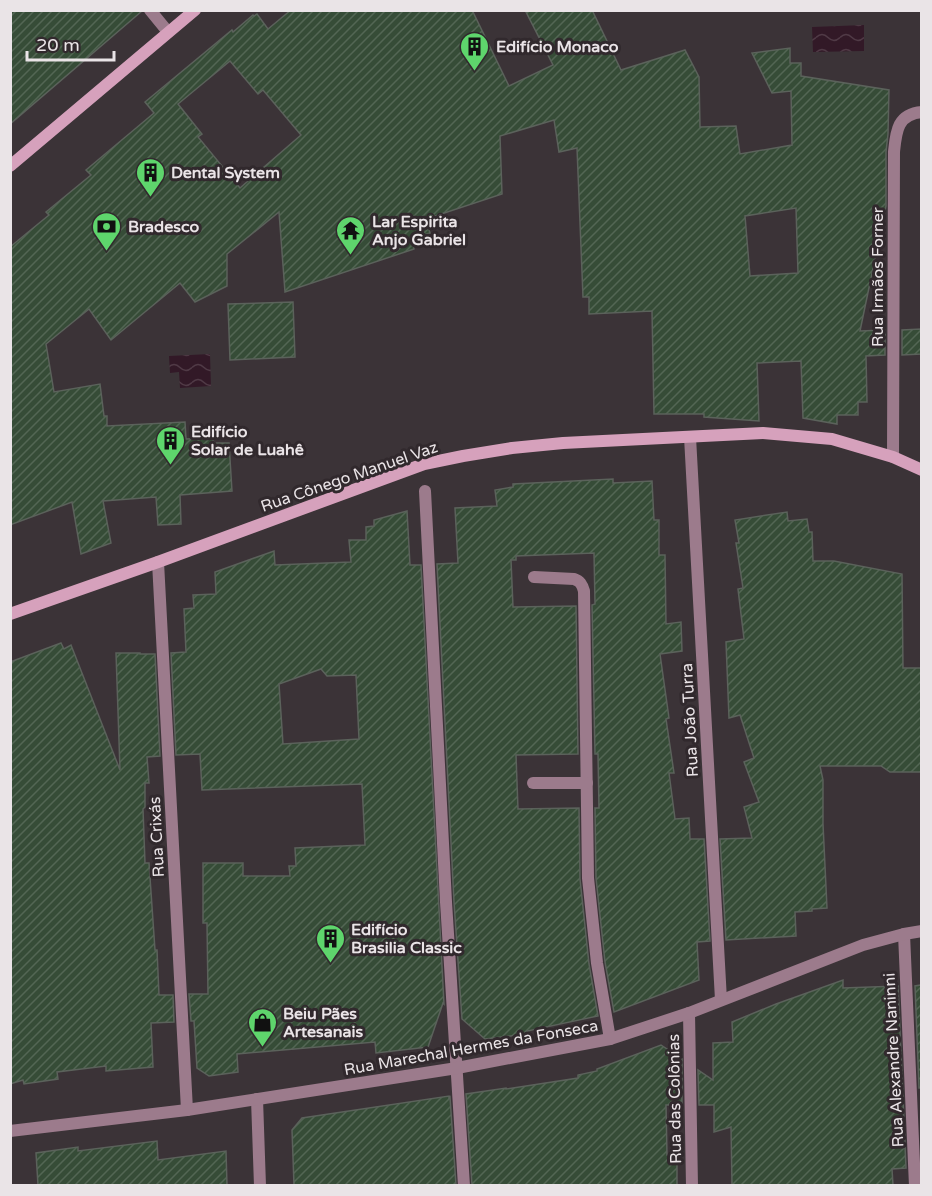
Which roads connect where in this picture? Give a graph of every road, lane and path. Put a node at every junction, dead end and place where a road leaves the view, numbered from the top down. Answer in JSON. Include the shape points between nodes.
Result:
{"nodes":[{"id":1,"x":150,"y":10,"type":"edge"},
{"id":2,"x":195,"y":10,"type":"edge"},
{"id":3,"x":168,"y":32,"type":"junction"},
{"id":4,"x":921,"y":112,"type":"edge"},
{"id":5,"x":10,"y":166,"type":"edge"},
{"id":6,"x":690,"y":437,"type":"junction"},
{"id":7,"x":893,"y":457,"type":"junction"},
{"id":8,"x":921,"y":470,"type":"edge"},
{"id":9,"x":425,"y":491,"type":"dead end"},
{"id":10,"x":158,"y":562,"type":"junction"},
{"id":11,"x":534,"y":577,"type":"dead end"},
{"id":12,"x":10,"y":614,"type":"edge"},
{"id":13,"x":532,"y":783,"type":"dead end"},
{"id":14,"x":587,"y":783,"type":"junction"},
{"id":15,"x":921,"y":931,"type":"edge"},
{"id":16,"x":904,"y":934,"type":"junction"},
{"id":17,"x":721,"y":1000,"type":"junction"},
{"id":18,"x":689,"y":1013,"type":"junction"},
{"id":19,"x":610,"y":1039,"type":"junction"},
{"id":20,"x":457,"y":1068,"type":"junction"},
{"id":21,"x":257,"y":1099,"type":"junction"},
{"id":22,"x":186,"y":1110,"type":"junction"},
{"id":23,"x":10,"y":1131,"type":"edge"},
{"id":24,"x":260,"y":1185,"type":"edge"},
{"id":25,"x":464,"y":1185,"type":"edge"},
{"id":26,"x":692,"y":1185,"type":"edge"},
{"id":27,"x":915,"y":1185,"type":"edge"}],
"edges":[{"from":1,"to":3,"type":"street"},
{"from":2,"to":3,"type":"street"},
{"from":3,"to":5,"type":"street"},
{"from":4,"to":7,"type":"street","name":"Rua Irmãos Forner","via":[[902,120],[894,152]]},
{"from":6,"to":7,"type":"street","name":"Rua Cônego Manuel Vaz","via":[[763,433],[832,439]]},
{"from":6,"to":10,"type":"street","name":"Rua Cônego Manuel Vaz","via":[[512,448],[424,464]]},
{"from":6,"to":17,"type":"street","name":"Rua João Turra"},
{"from":7,"to":8,"type":"street","name":"Rua Cônego Manuel Vaz"},
{"from":9,"to":20,"type":"street"},
{"from":10,"to":12,"type":"street","name":"Rua Cônego Manuel Vaz"},
{"from":10,"to":22,"type":"street","name":"Rua Crixás"},
{"from":11,"to":14,"type":"street","via":[[574,579],[584,591]]},
{"from":13,"to":14,"type":"street"},
{"from":14,"to":19,"type":"street","via":[[588,878]]},
{"from":15,"to":16,"type":"street","name":"Rua Marechal Hermes da Fonseca"},
{"from":16,"to":17,"type":"street","name":"Rua Marechal Hermes da Fonseca","via":[[862,945]]},
{"from":16,"to":27,"type":"street","name":"Rua Alexandre Naninni"},
{"from":17,"to":18,"type":"street","name":"Rua Marechal Hermes da Fonseca"},
{"from":18,"to":19,"type":"street","name":"Rua Marechal Hermes da Fonseca"},
{"from":18,"to":26,"type":"street","name":"Rua das Colônias"},
{"from":19,"to":20,"type":"street","name":"Rua Marechal Hermes da Fonseca"},
{"from":20,"to":21,"type":"street","name":"Rua Marechal Hermes da Fonseca"},
{"from":20,"to":25,"type":"street"},
{"from":21,"to":22,"type":"street","name":"Rua Marechal Hermes da Fonseca"},
{"from":21,"to":24,"type":"street"},
{"from":22,"to":23,"type":"street","name":"Rua Marechal Hermes da Fonseca"}]}
